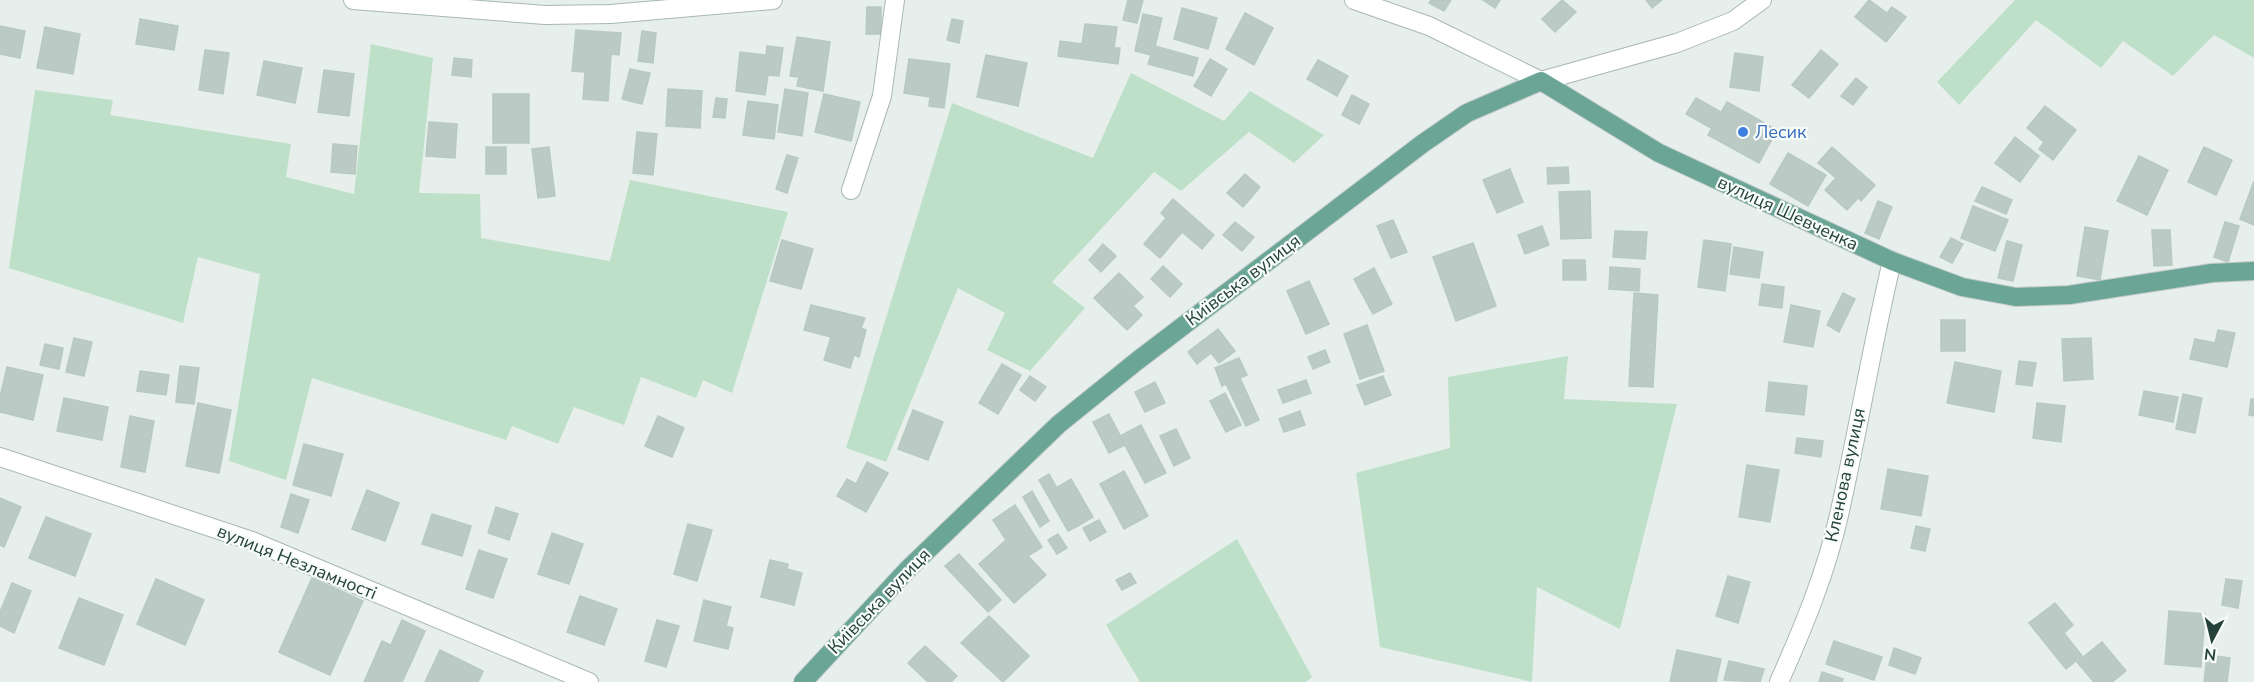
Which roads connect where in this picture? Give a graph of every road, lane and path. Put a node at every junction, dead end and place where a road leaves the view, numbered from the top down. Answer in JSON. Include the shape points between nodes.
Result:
{"nodes":[{"id":1,"x":353,"y":0,"type":"edge"},
{"id":2,"x":772,"y":0,"type":"edge"},
{"id":3,"x":895,"y":0,"type":"edge"},
{"id":4,"x":1354,"y":0,"type":"edge"},
{"id":5,"x":1762,"y":0,"type":"edge"},
{"id":6,"x":1541,"y":81,"type":"junction"},
{"id":7,"x":851,"y":190,"type":"dead end"},
{"id":8,"x":1892,"y":261,"type":"junction"},
{"id":9,"x":2254,"y":272,"type":"edge"},
{"id":10,"x":0,"y":458,"type":"edge"},
{"id":11,"x":589,"y":682,"type":"edge"},
{"id":12,"x":803,"y":682,"type":"edge"},
{"id":13,"x":1779,"y":682,"type":"edge"}],
"edges":[{"from":1,"to":2,"type":"street","via":[[545,15],[611,14]]},
{"from":3,"to":7,"type":"street","via":[[882,96]]},
{"from":4,"to":6,"type":"street","name":"вулиця Шевченка","via":[[1429,26]]},
{"from":5,"to":6,"type":"street","name":"Київська вулиця","via":[[1733,21],[1677,44]]},
{"from":6,"to":8,"type":"main road","name":"вулиця Шевченка","via":[[1659,153]]},
{"from":6,"to":12,"type":"main road","name":"Київська вулиця","via":[[1467,113],[1422,144],[1068,417],[908,569]]},
{"from":8,"to":9,"type":"main road","name":"вулиця Шевченка","via":[[1962,287],[2016,297],[2069,295],[2212,273]]},
{"from":8,"to":13,"type":"street","name":"Кленова вулиця","via":[[1839,517],[1808,615]]},
{"from":10,"to":11,"type":"street","name":"вулиця Незламності","via":[[252,541]]}]}
